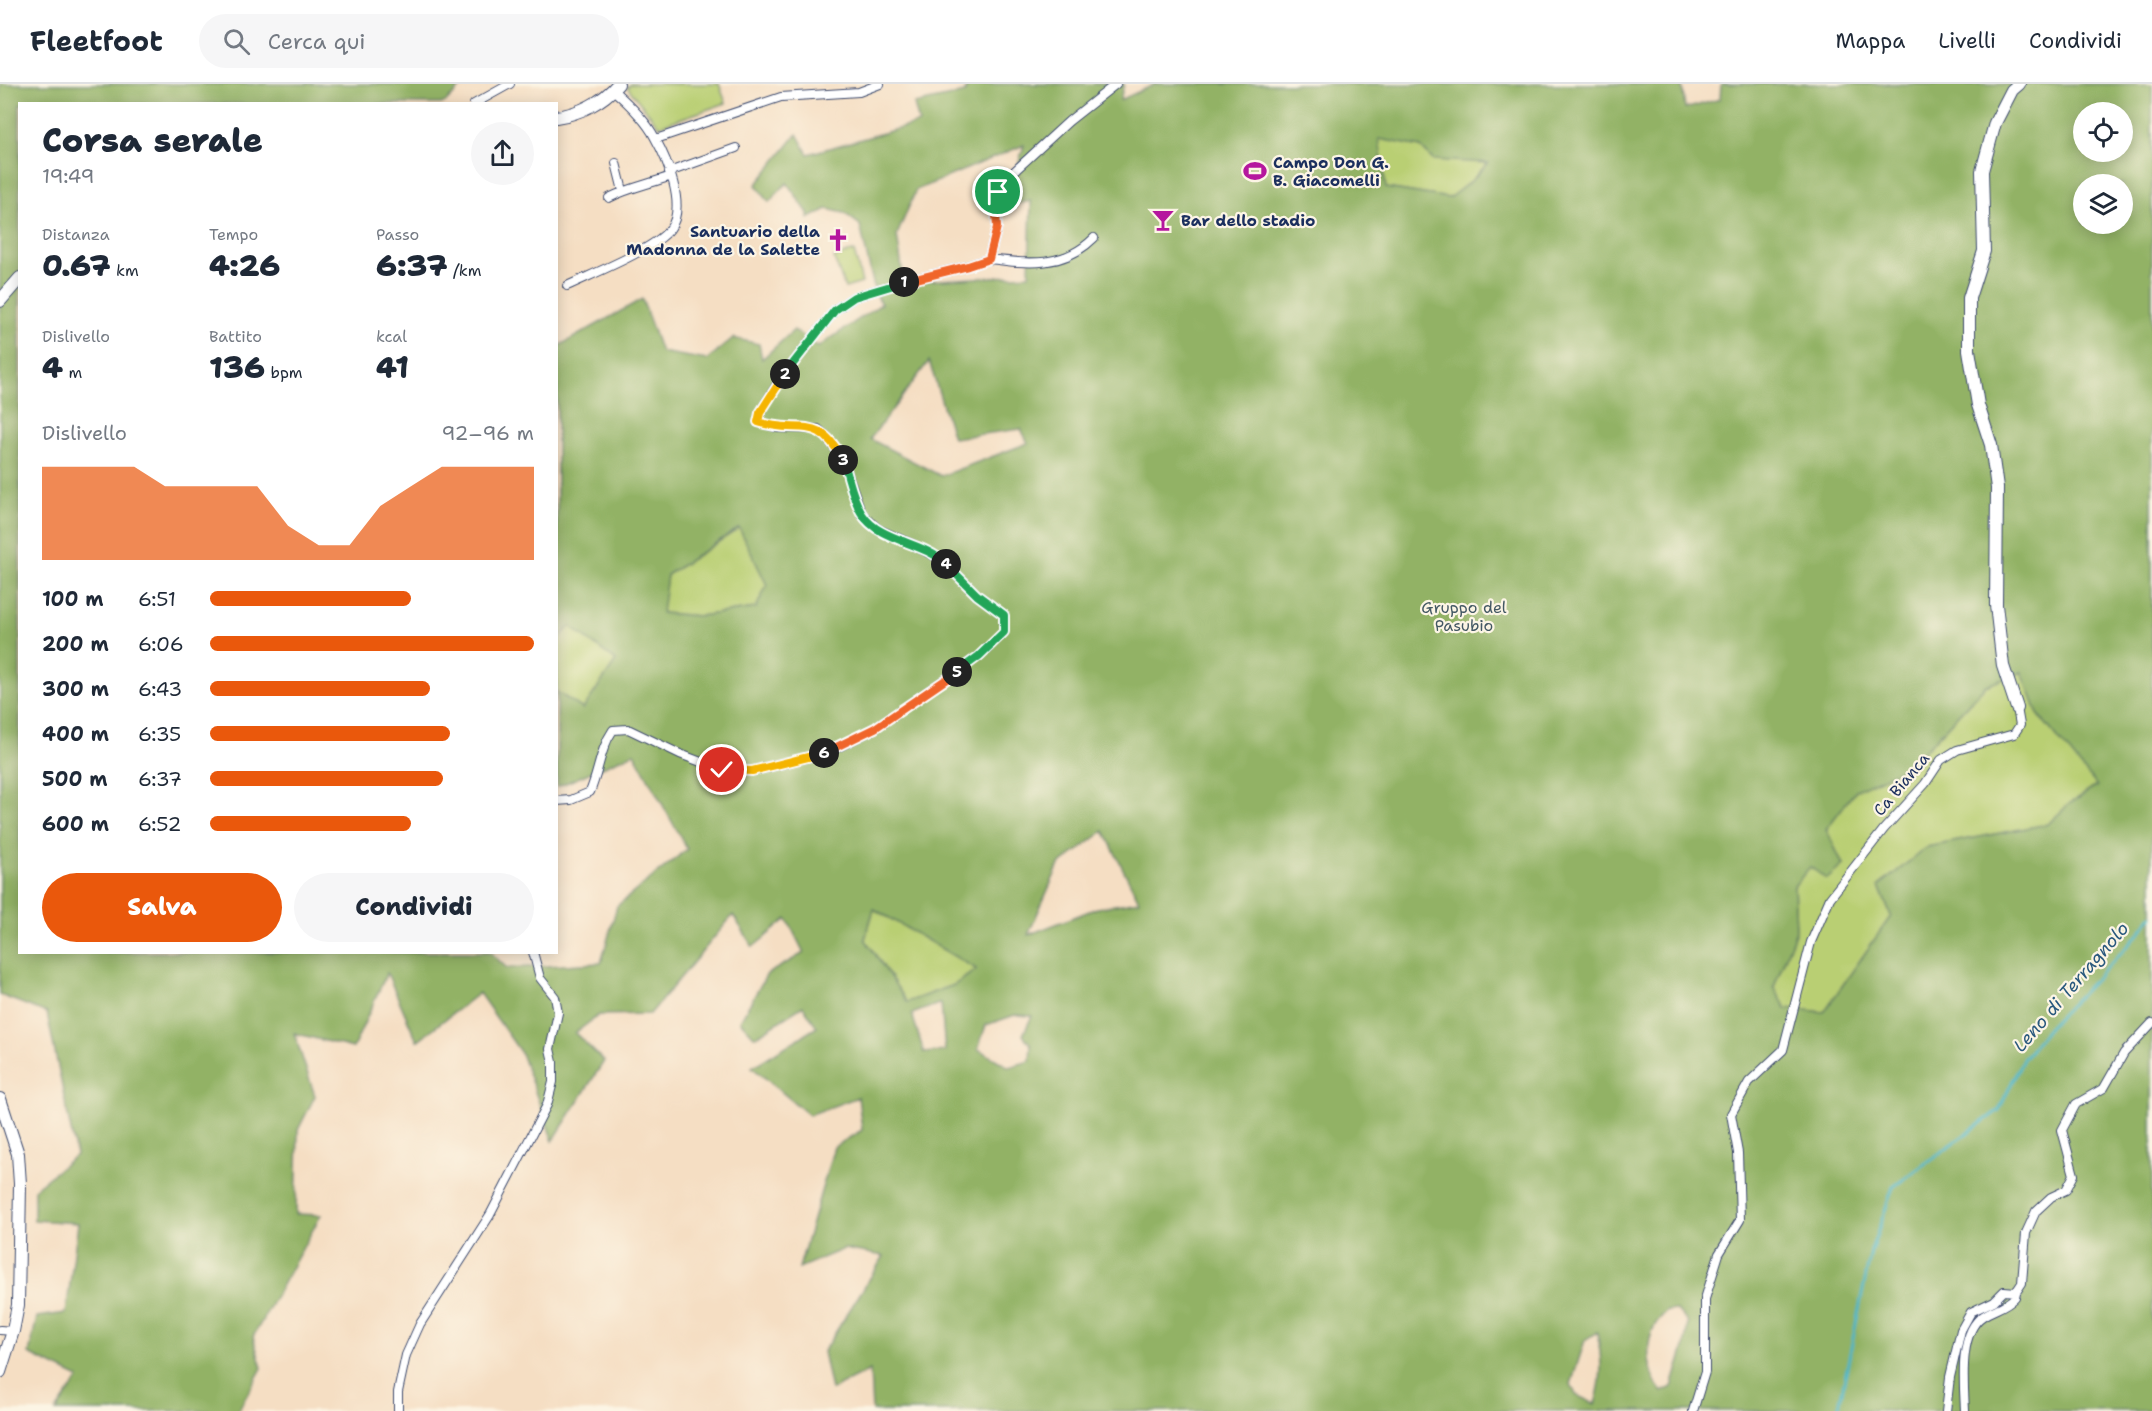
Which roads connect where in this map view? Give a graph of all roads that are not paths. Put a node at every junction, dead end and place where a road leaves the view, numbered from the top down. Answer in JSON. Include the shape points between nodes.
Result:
{"nodes":[{"id":1,"x":510,"y":84,"type":"edge"},
{"id":2,"x":880,"y":84,"type":"edge"},
{"id":3,"x":1116,"y":84,"type":"edge"},
{"id":4,"x":2019,"y":84,"type":"edge"},
{"id":5,"x":616,"y":87,"type":"edge"},
{"id":6,"x":478,"y":102,"type":"edge"},
{"id":7,"x":558,"y":116,"type":"edge"},
{"id":8,"x":656,"y":139,"type":"junction"},
{"id":9,"x":736,"y":148,"type":"dead end"},
{"id":10,"x":616,"y":163,"type":"dead end"},
{"id":11,"x":670,"y":174,"type":"junction"},
{"id":12,"x":624,"y":191,"type":"junction"},
{"id":13,"x":609,"y":198,"type":"dead end"},
{"id":14,"x":1094,"y":237,"type":"dead end"},
{"id":15,"x":989,"y":259,"type":"junction"},
{"id":16,"x":18,"y":280,"type":"edge"},
{"id":17,"x":567,"y":286,"type":"dead end"},
{"id":18,"x":0,"y":301,"type":"edge"},
{"id":19,"x":2017,"y":708,"type":"joint"},
{"id":20,"x":558,"y":801,"type":"edge"},
{"id":21,"x":534,"y":954,"type":"edge"},
{"id":22,"x":2152,"y":1023,"type":"edge"},
{"id":23,"x":0,"y":1099,"type":"edge"},
{"id":24,"x":2016,"y":1292,"type":"junction"},
{"id":25,"x":0,"y":1330,"type":"edge"},
{"id":26,"x":13,"y":1331,"type":"junction"},
{"id":27,"x":0,"y":1372,"type":"edge"},
{"id":28,"x":398,"y":1411,"type":"edge"},
{"id":29,"x":1693,"y":1411,"type":"edge"},
{"id":30,"x":1946,"y":1411,"type":"edge"},
{"id":31,"x":1965,"y":1411,"type":"edge"}],
"edges":[{"from":1,"to":6,"type":"street"},
{"from":2,"to":8,"type":"street","via":[[859,92],[781,97]]},
{"from":3,"to":15,"type":"street","via":[[1008,177],[995,201],[997,227]]},
{"from":4,"to":19,"type":"street","name":"Ca Bianca","via":[[1995,123],[1982,171],[1984,251],[1969,298],[1969,350],[1997,488],[1996,605],[2004,666]]},
{"from":5,"to":7,"type":"street","via":[[587,108]]},
{"from":5,"to":8,"type":"street"},
{"from":8,"to":11,"type":"street"},
{"from":9,"to":11,"type":"street"},
{"from":10,"to":12,"type":"street"},
{"from":11,"to":12,"type":"street"},
{"from":11,"to":17,"type":"street","via":[[677,207],[670,230],[654,244]]},
{"from":12,"to":13,"type":"street"},
{"from":14,"to":15,"type":"street","via":[[1083,249],[1047,262]]},
{"from":15,"to":20,"type":"street","via":[[854,297],[835,310],[779,381],[758,422],[778,428],[818,429],[842,458],[862,514],[878,529],[942,560],[1004,615],[1004,632],[979,656],[905,708],[829,752],[752,771],[722,770],[627,729],[613,730],[605,742],[590,792]]},
{"from":16,"to":18,"type":"street"},
{"from":19,"to":29,"type":"street","name":"Ca Bianca","via":[[2020,725],[2014,734],[1957,750],[1941,760],[1830,898],[1811,942],[1783,1050],[1749,1082],[1731,1114],[1738,1153],[1740,1220],[1719,1254],[1705,1299],[1705,1372]]},
{"from":21,"to":28,"type":"street","via":[[540,978],[555,997],[558,1013],[549,1049],[553,1082],[547,1105],[490,1215],[420,1324],[406,1355]]},
{"from":22,"to":24,"type":"street","via":[[2124,1053],[2104,1088],[2076,1104],[2062,1130],[2074,1174],[2066,1190],[2036,1211],[2026,1233],[2022,1283]]},
{"from":23,"to":26,"type":"street","via":[[18,1154],[21,1184],[18,1305]]},
{"from":24,"to":30,"type":"street","via":[[2004,1291],[1994,1301],[1971,1312],[1955,1349]]},
{"from":24,"to":31,"type":"street","via":[[2007,1305],[1982,1317],[1970,1328],[1965,1355]]},
{"from":25,"to":26,"type":"street"},
{"from":26,"to":27,"type":"street"}]}
